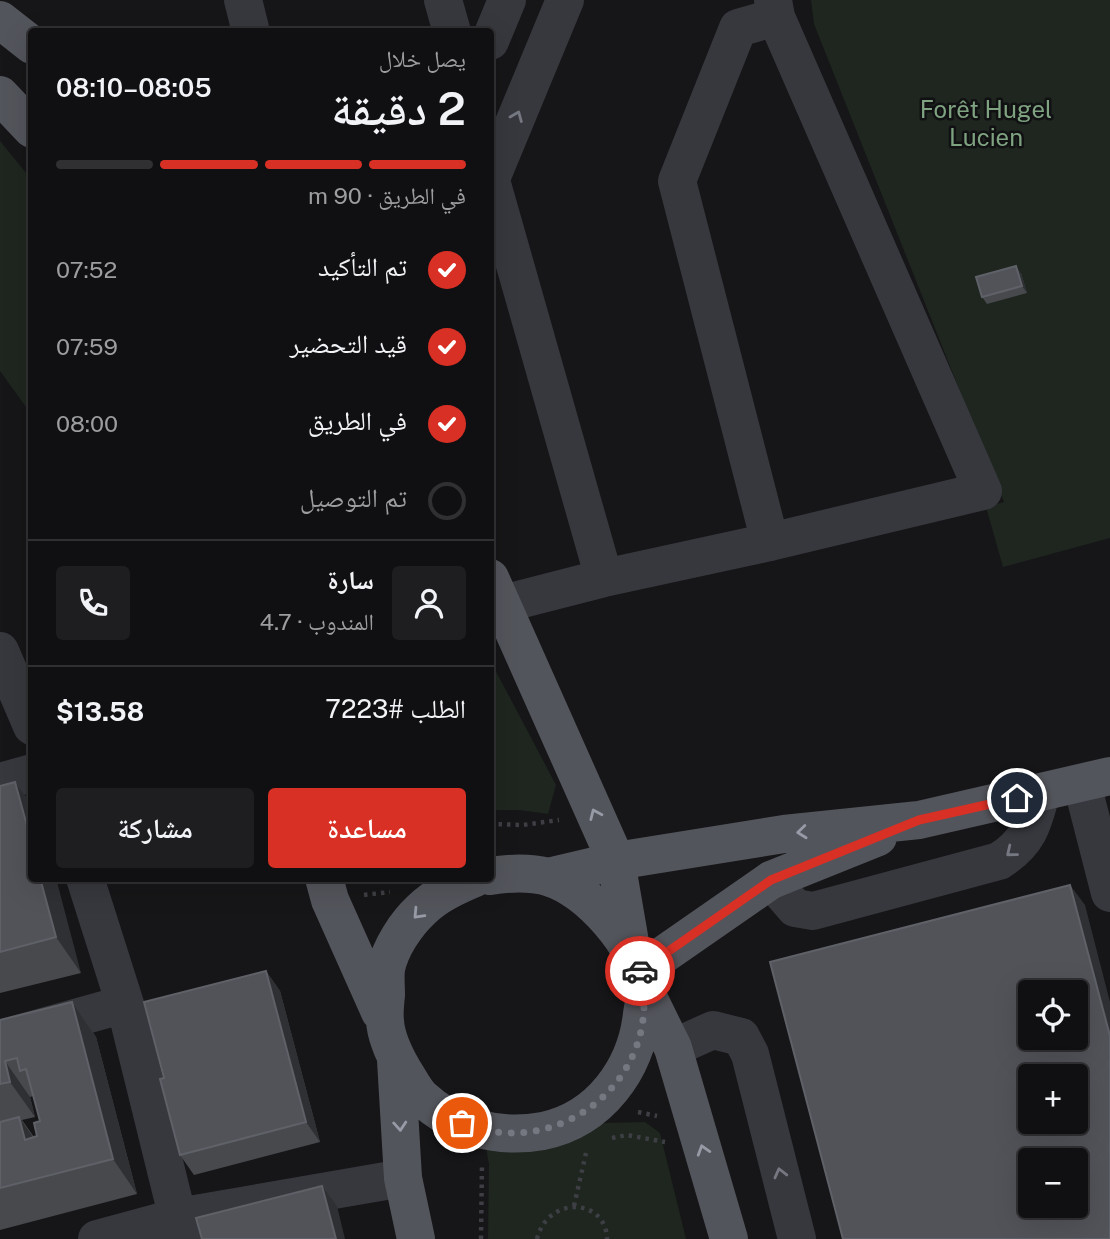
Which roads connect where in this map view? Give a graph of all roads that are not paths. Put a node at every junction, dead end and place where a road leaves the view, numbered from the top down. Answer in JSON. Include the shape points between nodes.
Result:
{"nodes":[{"id":1,"x":443,"y":0,"type":"edge"},
{"id":2,"x":506,"y":0,"type":"edge"},
{"id":3,"x":565,"y":0,"type":"edge"},
{"id":4,"x":774,"y":8,"type":"edge"},
{"id":5,"x":0,"y":20,"type":"edge"},
{"id":6,"x":451,"y":28,"type":"edge"},
{"id":7,"x":494,"y":31,"type":"edge"},
{"id":8,"x":28,"y":42,"type":"edge"},
{"id":9,"x":0,"y":95,"type":"edge"},
{"id":10,"x":28,"y":125,"type":"edge"},
{"id":11,"x":494,"y":169,"type":"edge"},
{"id":12,"x":494,"y":193,"type":"edge"},
{"id":13,"x":770,"y":542,"type":"junction"},
{"id":14,"x":604,"y":578,"type":"junction"},
{"id":15,"x":496,"y":591,"type":"edge"},
{"id":16,"x":0,"y":651,"type":"edge"},
{"id":17,"x":28,"y":717,"type":"edge"},
{"id":18,"x":28,"y":774,"type":"edge"},
{"id":19,"x":1096,"y":780,"type":"edge"},
{"id":20,"x":0,"y":782,"type":"edge"},
{"id":21,"x":1041,"y":793,"type":"junction"},
{"id":22,"x":919,"y":820,"type":"junction"},
{"id":23,"x":616,"y":861,"type":"junction"},
{"id":24,"x":494,"y":876,"type":"edge"},
{"id":25,"x":548,"y":877,"type":"junction"},
{"id":26,"x":771,"y":880,"type":"junction"},
{"id":27,"x":86,"y":882,"type":"edge"},
{"id":28,"x":325,"y":882,"type":"edge"},
{"id":29,"x":465,"y":882,"type":"edge"},
{"id":30,"x":1110,"y":893,"type":"edge"},
{"id":31,"x":639,"y":971,"type":"junction"},
{"id":32,"x":125,"y":1004,"type":"junction"},
{"id":33,"x":0,"y":1039,"type":"edge"},
{"id":34,"x":390,"y":1041,"type":"junction"},
{"id":35,"x":673,"y":1048,"type":"junction"},
{"id":36,"x":403,"y":1178,"type":"junction"},
{"id":37,"x":181,"y":1228,"type":"edge"},
{"id":38,"x":97,"y":1239,"type":"edge"},
{"id":39,"x":416,"y":1239,"type":"edge"},
{"id":40,"x":729,"y":1239,"type":"edge"},
{"id":41,"x":797,"y":1239,"type":"edge"}],
"edges":[{"from":1,"to":6,"type":"street"},
{"from":2,"to":7,"type":"street"},
{"from":11,"to":3,"type":"street","one_way":true},
{"from":4,"to":13,"type":"street","via":[[738,28],[677,181]]},
{"from":4,"to":13,"type":"street","via":[[983,491]]},
{"from":5,"to":8,"type":"main road"},
{"from":9,"to":10,"type":"main road"},
{"from":12,"to":14,"type":"street"},
{"from":13,"to":14,"type":"street"},
{"from":14,"to":15,"type":"street"},
{"from":23,"to":15,"type":"main road","one_way":true},
{"from":16,"to":17,"type":"street"},
{"from":18,"to":20,"type":"street"},
{"from":19,"to":21,"type":"main road"},
{"from":19,"to":30,"type":"street"},
{"from":21,"to":22,"type":"main road"},
{"from":21,"to":26,"type":"street","one_way":true,"via":[[1030,831],[999,862],[813,911],[795,908]]},
{"from":22,"to":23,"type":"main road","one_way":true,"via":[[784,834]]},
{"from":22,"to":26,"type":"main road"},
{"from":23,"to":25,"type":"main road"},
{"from":23,"to":31,"type":"main road"},
{"from":24,"to":25,"type":"main road"},
{"from":25,"to":31,"type":"main road","via":[[592,905]]},
{"from":26,"to":31,"type":"main road"},
{"from":27,"to":32,"type":"street"},
{"from":28,"to":34,"type":"main road"},
{"from":29,"to":34,"type":"main road","one_way":true,"via":[[421,910],[400,937],[386,968]]},
{"from":31,"to":34,"type":"main road","via":[[639,1039],[626,1070],[605,1097],[578,1117],[546,1130],[512,1135],[478,1129],[446,1116],[419,1095]]},
{"from":31,"to":35,"type":"main road"},
{"from":32,"to":33,"type":"street"},
{"from":32,"to":37,"type":"street"},
{"from":34,"to":36,"type":"main road","one_way":true},
{"from":40,"to":35,"type":"main road","one_way":true},
{"from":41,"to":35,"type":"street","one_way":true,"via":[[750,1054],[741,1037],[713,1030]]},
{"from":36,"to":37,"type":"street"},
{"from":36,"to":39,"type":"main road"},
{"from":37,"to":38,"type":"street"}]}
